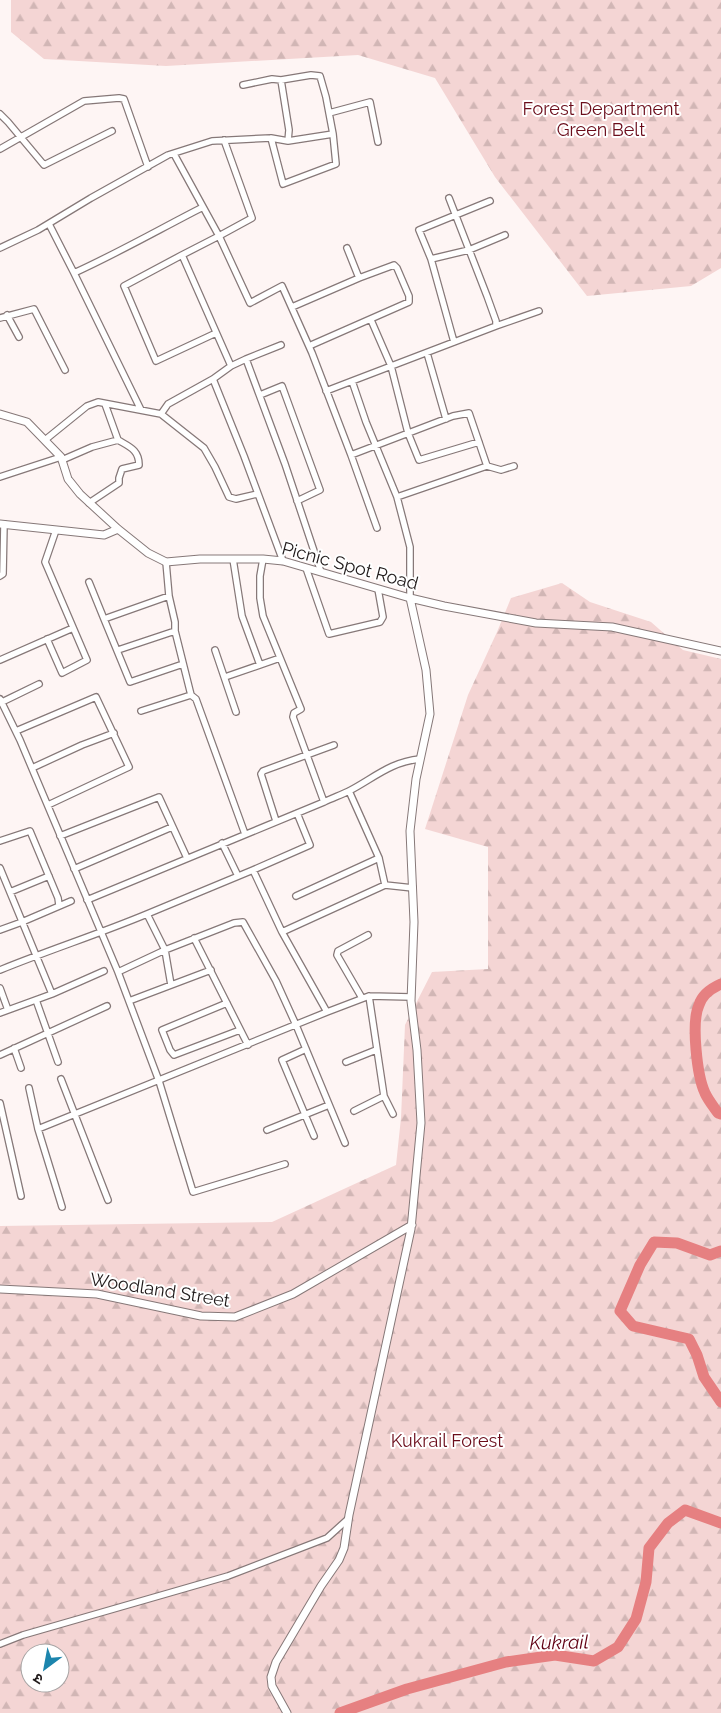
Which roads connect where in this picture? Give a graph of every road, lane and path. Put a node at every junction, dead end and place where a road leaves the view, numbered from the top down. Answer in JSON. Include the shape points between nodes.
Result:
{"nodes":[{"id":1,"x":281,"y":80,"type":"junction"},
{"id":2,"x":243,"y":85,"type":"dead end"},
{"id":3,"x":329,"y":113,"type":"junction"},
{"id":4,"x":0,"y":114,"type":"edge"},
{"id":5,"x":112,"y":131,"type":"dead end"},
{"id":6,"x":333,"y":134,"type":"junction"},
{"id":7,"x":21,"y":137,"type":"junction"},
{"id":8,"x":271,"y":138,"type":"junction"},
{"id":9,"x":224,"y":140,"type":"junction"},
{"id":10,"x":288,"y":142,"type":"junction"},
{"id":11,"x":378,"y":142,"type":"dead end"},
{"id":12,"x":0,"y":149,"type":"edge"},
{"id":13,"x":174,"y":154,"type":"junction"},
{"id":14,"x":148,"y":167,"type":"junction"},
{"id":15,"x":449,"y":198,"type":"dead end"},
{"id":16,"x":490,"y":201,"type":"dead end"},
{"id":17,"x":203,"y":207,"type":"junction"},
{"id":18,"x":456,"y":216,"type":"junction"},
{"id":19,"x":49,"y":224,"type":"junction"},
{"id":20,"x":219,"y":236,"type":"junction"},
{"id":21,"x":505,"y":236,"type":"dead end"},
{"id":22,"x":0,"y":247,"type":"edge"},
{"id":23,"x":347,"y":248,"type":"dead end"},
{"id":24,"x":469,"y":250,"type":"junction"},
{"id":25,"x":182,"y":255,"type":"junction"},
{"id":26,"x":431,"y":259,"type":"junction"},
{"id":27,"x":74,"y":273,"type":"junction"},
{"id":28,"x":359,"y":278,"type":"junction"},
{"id":29,"x":292,"y":307,"type":"junction"},
{"id":30,"x":539,"y":310,"type":"dead end"},
{"id":31,"x":7,"y":315,"type":"junction"},
{"id":32,"x":0,"y":318,"type":"edge"},
{"id":33,"x":372,"y":320,"type":"junction"},
{"id":34,"x":496,"y":326,"type":"junction"},
{"id":35,"x":216,"y":333,"type":"junction"},
{"id":36,"x":19,"y":337,"type":"dead end"},
{"id":37,"x":454,"y":342,"type":"junction"},
{"id":38,"x":281,"y":345,"type":"dead end"},
{"id":39,"x":309,"y":346,"type":"junction"},
{"id":40,"x":427,"y":353,"type":"junction"},
{"id":41,"x":246,"y":359,"type":"junction"},
{"id":42,"x":231,"y":366,"type":"junction"},
{"id":43,"x":391,"y":366,"type":"junction"},
{"id":44,"x":65,"y":370,"type":"dead end"},
{"id":45,"x":213,"y":379,"type":"junction"},
{"id":46,"x":352,"y":382,"type":"junction"},
{"id":47,"x":326,"y":391,"type":"junction"},
{"id":48,"x":260,"y":395,"type":"junction"},
{"id":49,"x":106,"y":404,"type":"junction"},
{"id":50,"x":141,"y":410,"type":"junction"},
{"id":51,"x":0,"y":414,"type":"edge"},
{"id":52,"x":161,"y":414,"type":"junction"},
{"id":53,"x":446,"y":419,"type":"junction"},
{"id":54,"x":408,"y":433,"type":"junction"},
{"id":55,"x":45,"y":440,"type":"junction"},
{"id":56,"x":118,"y":440,"type":"junction"},
{"id":57,"x":479,"y":442,"type":"junction"},
{"id":58,"x":376,"y":445,"type":"junction"},
{"id":59,"x":351,"y":454,"type":"junction"},
{"id":60,"x":61,"y":458,"type":"junction"},
{"id":61,"x":487,"y":466,"type":"junction"},
{"id":62,"x":514,"y":466,"type":"dead end"},
{"id":63,"x":0,"y":477,"type":"edge"},
{"id":64,"x":257,"y":494,"type":"junction"},
{"id":65,"x":397,"y":497,"type":"junction"},
{"id":66,"x":298,"y":501,"type":"junction"},
{"id":67,"x":89,"y":503,"type":"junction"},
{"id":68,"x":2,"y":524,"type":"edge"},
{"id":69,"x":377,"y":528,"type":"dead end"},
{"id":70,"x":118,"y":529,"type":"junction"},
{"id":71,"x":56,"y":530,"type":"junction"},
{"id":72,"x":2,"y":552,"type":"edge"},
{"id":73,"x":233,"y":559,"type":"junction"},
{"id":74,"x":263,"y":559,"type":"junction"},
{"id":75,"x":166,"y":562,"type":"junction"},
{"id":76,"x":283,"y":562,"type":"junction"},
{"id":77,"x":306,"y":568,"type":"junction"},
{"id":78,"x":321,"y":572,"type":"junction"},
{"id":79,"x":0,"y":576,"type":"edge"},
{"id":80,"x":89,"y":582,"type":"dead end"},
{"id":81,"x":378,"y":589,"type":"junction"},
{"id":82,"x":169,"y":596,"type":"junction"},
{"id":83,"x":410,"y":598,"type":"junction"},
{"id":84,"x":104,"y":619,"type":"junction"},
{"id":85,"x":73,"y":628,"type":"junction"},
{"id":86,"x":175,"y":631,"type":"junction"},
{"id":87,"x":47,"y":639,"type":"junction"},
{"id":88,"x":118,"y":650,"type":"junction"},
{"id":89,"x":216,"y":650,"type":"dead end"},
{"id":90,"x":721,"y":651,"type":"edge"},
{"id":91,"x":280,"y":658,"type":"junction"},
{"id":92,"x":0,"y":660,"type":"edge"},
{"id":93,"x":183,"y":664,"type":"junction"},
{"id":94,"x":260,"y":665,"type":"junction"},
{"id":95,"x":225,"y":677,"type":"junction"},
{"id":96,"x":39,"y":684,"type":"dead end"},
{"id":97,"x":191,"y":695,"type":"junction"},
{"id":98,"x":1,"y":701,"type":"edge"},
{"id":99,"x":141,"y":711,"type":"dead end"},
{"id":100,"x":236,"y":712,"type":"dead end"},
{"id":101,"x":16,"y":731,"type":"junction"},
{"id":102,"x":114,"y":733,"type":"junction"},
{"id":103,"x":334,"y":745,"type":"dead end"},
{"id":104,"x":307,"y":755,"type":"junction"},
{"id":105,"x":420,"y":759,"type":"junction"},
{"id":106,"x":32,"y":768,"type":"junction"},
{"id":107,"x":349,"y":791,"type":"junction"},
{"id":108,"x":324,"y":802,"type":"junction"},
{"id":109,"x":48,"y":805,"type":"junction"},
{"id":110,"x":296,"y":813,"type":"junction"},
{"id":111,"x":276,"y":821,"type":"junction"},
{"id":112,"x":172,"y":827,"type":"junction"},
{"id":113,"x":246,"y":834,"type":"junction"},
{"id":114,"x":60,"y":836,"type":"junction"},
{"id":115,"x":0,"y":841,"type":"edge"},
{"id":116,"x":222,"y":843,"type":"junction"},
{"id":117,"x":187,"y":858,"type":"junction"},
{"id":118,"x":379,"y":858,"type":"junction"},
{"id":119,"x":0,"y":868,"type":"edge"},
{"id":120,"x":74,"y":869,"type":"junction"},
{"id":121,"x":252,"y":870,"type":"junction"},
{"id":122,"x":49,"y":876,"type":"junction"},
{"id":123,"x":238,"y":876,"type":"junction"},
{"id":124,"x":385,"y":886,"type":"junction"},
{"id":125,"x":413,"y":888,"type":"junction"},
{"id":126,"x":10,"y":892,"type":"junction"},
{"id":127,"x":296,"y":896,"type":"dead end"},
{"id":128,"x":87,"y":900,"type":"junction"},
{"id":129,"x":71,"y":901,"type":"dead end"},
{"id":130,"x":59,"y":905,"type":"junction"},
{"id":131,"x":147,"y":914,"type":"junction"},
{"id":132,"x":22,"y":922,"type":"junction"},
{"id":133,"x":0,"y":930,"type":"edge"},
{"id":134,"x":282,"y":932,"type":"junction"},
{"id":135,"x":100,"y":934,"type":"junction"},
{"id":136,"x":368,"y":935,"type":"dead end"},
{"id":137,"x":194,"y":938,"type":"junction"},
{"id":138,"x":166,"y":950,"type":"junction"},
{"id":139,"x":36,"y":956,"type":"junction"},
{"id":140,"x":0,"y":970,"type":"edge"},
{"id":141,"x":211,"y":970,"type":"junction"},
{"id":142,"x":104,"y":971,"type":"dead end"},
{"id":143,"x":118,"y":972,"type":"junction"},
{"id":144,"x":171,"y":985,"type":"junction"},
{"id":145,"x":0,"y":988,"type":"edge"},
{"id":146,"x":52,"y":994,"type":"junction"},
{"id":147,"x":411,"y":996,"type":"junction"},
{"id":148,"x":365,"y":997,"type":"junction"},
{"id":149,"x":36,"y":1000,"type":"junction"},
{"id":150,"x":129,"y":1001,"type":"junction"},
{"id":151,"x":227,"y":1003,"type":"junction"},
{"id":152,"x":107,"y":1006,"type":"dead end"},
{"id":153,"x":8,"y":1010,"type":"junction"},
{"id":154,"x":328,"y":1012,"type":"junction"},
{"id":155,"x":0,"y":1013,"type":"edge"},
{"id":156,"x":296,"y":1025,"type":"junction"},
{"id":157,"x":240,"y":1030,"type":"junction"},
{"id":158,"x":47,"y":1034,"type":"junction"},
{"id":159,"x":248,"y":1045,"type":"junction"},
{"id":160,"x":14,"y":1048,"type":"junction"},
{"id":161,"x":306,"y":1049,"type":"junction"},
{"id":162,"x":376,"y":1050,"type":"junction"},
{"id":163,"x":0,"y":1055,"type":"edge"},
{"id":164,"x":58,"y":1062,"type":"dead end"},
{"id":165,"x":346,"y":1062,"type":"dead end"},
{"id":166,"x":21,"y":1068,"type":"dead end"},
{"id":167,"x":61,"y":1080,"type":"dead end"},
{"id":168,"x":159,"y":1081,"type":"junction"},
{"id":169,"x":29,"y":1088,"type":"dead end"},
{"id":170,"x":384,"y":1096,"type":"junction"},
{"id":171,"x":0,"y":1103,"type":"edge"},
{"id":172,"x":329,"y":1105,"type":"junction"},
{"id":173,"x":354,"y":1111,"type":"dead end"},
{"id":174,"x":393,"y":1114,"type":"dead end"},
{"id":175,"x":75,"y":1115,"type":"junction"},
{"id":176,"x":305,"y":1115,"type":"junction"},
{"id":177,"x":38,"y":1129,"type":"junction"},
{"id":178,"x":267,"y":1130,"type":"dead end"},
{"id":179,"x":314,"y":1136,"type":"dead end"},
{"id":180,"x":345,"y":1143,"type":"dead end"},
{"id":181,"x":285,"y":1164,"type":"dead end"},
{"id":182,"x":21,"y":1196,"type":"dead end"},
{"id":183,"x":108,"y":1200,"type":"dead end"},
{"id":184,"x":62,"y":1207,"type":"dead end"},
{"id":185,"x":412,"y":1225,"type":"junction"},
{"id":186,"x":0,"y":1289,"type":"edge"},
{"id":187,"x":348,"y":1519,"type":"junction"},
{"id":188,"x":0,"y":1644,"type":"edge"},
{"id":189,"x":287,"y":1713,"type":"edge"}],
"edges":[{"from":1,"to":2,"type":"street"},
{"from":1,"to":3,"type":"street","via":[[320,76]]},
{"from":1,"to":10,"type":"street"},
{"from":3,"to":6,"type":"street"},
{"from":3,"to":11,"type":"street","via":[[370,102]]},
{"from":4,"to":7,"type":"street"},
{"from":5,"to":7,"type":"street","via":[[44,165]]},
{"from":6,"to":8,"type":"street","via":[[336,164],[283,184]]},
{"from":6,"to":10,"type":"street"},
{"from":7,"to":12,"type":"street"},
{"from":7,"to":14,"type":"street","via":[[84,101],[124,99]]},
{"from":8,"to":9,"type":"street"},
{"from":8,"to":10,"type":"street"},
{"from":9,"to":13,"type":"street"},
{"from":9,"to":20,"type":"street","via":[[252,218]]},
{"from":13,"to":14,"type":"street"},
{"from":13,"to":17,"type":"street"},
{"from":14,"to":19,"type":"street"},
{"from":15,"to":18,"type":"street"},
{"from":16,"to":18,"type":"street"},
{"from":17,"to":20,"type":"street"},
{"from":17,"to":27,"type":"street"},
{"from":18,"to":24,"type":"street"},
{"from":18,"to":26,"type":"street","via":[[420,230]]},
{"from":19,"to":22,"type":"street"},
{"from":19,"to":27,"type":"street"},
{"from":20,"to":25,"type":"street"},
{"from":20,"to":29,"type":"street","via":[[250,302],[282,286]]},
{"from":21,"to":24,"type":"street"},
{"from":23,"to":28,"type":"street"},
{"from":24,"to":26,"type":"street"},
{"from":24,"to":34,"type":"street"},
{"from":25,"to":35,"type":"street"},
{"from":25,"to":35,"type":"street","via":[[124,286],[137,318],[156,361]]},
{"from":26,"to":37,"type":"street"},
{"from":27,"to":50,"type":"street"},
{"from":28,"to":29,"type":"street"},
{"from":28,"to":33,"type":"street","via":[[394,265],[409,296],[410,302]]},
{"from":29,"to":39,"type":"street"},
{"from":30,"to":34,"type":"street"},
{"from":31,"to":32,"type":"street"},
{"from":31,"to":36,"type":"street"},
{"from":31,"to":44,"type":"street","via":[[34,309]]},
{"from":33,"to":39,"type":"street"},
{"from":33,"to":43,"type":"street"},
{"from":34,"to":37,"type":"street"},
{"from":35,"to":42,"type":"street"},
{"from":37,"to":40,"type":"street"},
{"from":38,"to":41,"type":"street"},
{"from":39,"to":47,"type":"street"},
{"from":40,"to":43,"type":"street"},
{"from":40,"to":53,"type":"street"},
{"from":41,"to":42,"type":"street"},
{"from":41,"to":48,"type":"street"},
{"from":42,"to":45,"type":"street"},
{"from":43,"to":46,"type":"street"},
{"from":43,"to":54,"type":"street"},
{"from":45,"to":52,"type":"street","via":[[168,404]]},
{"from":45,"to":64,"type":"street"},
{"from":46,"to":47,"type":"street"},
{"from":46,"to":58,"type":"street"},
{"from":47,"to":59,"type":"street"},
{"from":48,"to":66,"type":"street"},
{"from":48,"to":66,"type":"street","via":[[282,386],[293,413],[320,490]]},
{"from":49,"to":50,"type":"street"},
{"from":49,"to":55,"type":"street","via":[[98,402],[87,406]]},
{"from":49,"to":56,"type":"street"},
{"from":50,"to":52,"type":"street"},
{"from":51,"to":55,"type":"street","via":[[27,422]]},
{"from":52,"to":64,"type":"street","via":[[204,448],[228,497],[236,499]]},
{"from":53,"to":54,"type":"street"},
{"from":53,"to":57,"type":"street","via":[[469,413]]},
{"from":54,"to":57,"type":"street","via":[[419,460]]},
{"from":54,"to":58,"type":"street"},
{"from":55,"to":60,"type":"street"},
{"from":56,"to":60,"type":"street"},
{"from":56,"to":67,"type":"street","via":[[133,449],[139,457],[139,465],[122,469],[119,483]]},
{"from":57,"to":61,"type":"street"},
{"from":58,"to":59,"type":"street"},
{"from":58,"to":65,"type":"street"},
{"from":59,"to":69,"type":"street"},
{"from":60,"to":63,"type":"street"},
{"from":60,"to":67,"type":"street","via":[[68,479]]},
{"from":61,"to":62,"type":"street","via":[[501,470]]},
{"from":61,"to":65,"type":"street"},
{"from":64,"to":76,"type":"street"},
{"from":65,"to":83,"type":"street","via":[[410,547]]},
{"from":66,"to":78,"type":"street"},
{"from":67,"to":70,"type":"street"},
{"from":68,"to":71,"type":"street"},
{"from":68,"to":72,"type":"street"},
{"from":70,"to":71,"type":"street","via":[[104,535]]},
{"from":70,"to":75,"type":"street","via":[[148,553]]},
{"from":71,"to":85,"type":"street","via":[[45,562]]},
{"from":72,"to":79,"type":"street","via":[[3,574]]},
{"from":73,"to":74,"type":"street","name":"Picnic Spot Road"},
{"from":73,"to":75,"type":"street","name":"Picnic Spot Road"},
{"from":73,"to":94,"type":"street","via":[[242,616]]},
{"from":74,"to":76,"type":"street","name":"Picnic Spot Road"},
{"from":74,"to":91,"type":"street","via":[[260,576],[263,616]]},
{"from":75,"to":82,"type":"street"},
{"from":76,"to":77,"type":"street","name":"Picnic Spot Road"},
{"from":77,"to":78,"type":"street","name":"Picnic Spot Road"},
{"from":77,"to":81,"type":"street","via":[[329,634],[380,622]]},
{"from":78,"to":81,"type":"street","name":"Picnic Spot Road"},
{"from":80,"to":84,"type":"street"},
{"from":81,"to":83,"type":"street","name":"Picnic Spot Road"},
{"from":82,"to":84,"type":"street"},
{"from":82,"to":86,"type":"street"},
{"from":83,"to":90,"type":"street","name":"Picnic Spot Road","via":[[536,623],[612,627]]},
{"from":83,"to":105,"type":"street","via":[[426,670],[430,714]]},
{"from":84,"to":88,"type":"street"},
{"from":85,"to":87,"type":"street"},
{"from":85,"to":87,"type":"street","via":[[87,660],[62,673]]},
{"from":86,"to":88,"type":"street"},
{"from":86,"to":93,"type":"street"},
{"from":87,"to":92,"type":"street"},
{"from":88,"to":93,"type":"street","via":[[130,682]]},
{"from":89,"to":95,"type":"street"},
{"from":91,"to":94,"type":"street"},
{"from":91,"to":104,"type":"street","via":[[301,709],[293,717]]},
{"from":93,"to":97,"type":"street"},
{"from":94,"to":95,"type":"street"},
{"from":95,"to":100,"type":"street"},
{"from":96,"to":98,"type":"street"},
{"from":97,"to":99,"type":"street"},
{"from":97,"to":113,"type":"street","via":[[196,699]]},
{"from":98,"to":101,"type":"street"},
{"from":101,"to":102,"type":"street","via":[[96,696]]},
{"from":101,"to":106,"type":"street"},
{"from":102,"to":106,"type":"street"},
{"from":102,"to":109,"type":"street","via":[[129,768]]},
{"from":103,"to":104,"type":"street"},
{"from":104,"to":108,"type":"street"},
{"from":104,"to":111,"type":"street","via":[[262,771]]},
{"from":105,"to":107,"type":"street","via":[[405,761],[376,774]]},
{"from":105,"to":125,"type":"street","via":[[410,831]]},
{"from":106,"to":109,"type":"street"},
{"from":107,"to":108,"type":"street"},
{"from":107,"to":118,"type":"street"},
{"from":108,"to":110,"type":"street"},
{"from":109,"to":114,"type":"street"},
{"from":110,"to":111,"type":"street"},
{"from":110,"to":121,"type":"street","via":[[310,845]]},
{"from":111,"to":113,"type":"street"},
{"from":112,"to":114,"type":"street","via":[[159,797]]},
{"from":112,"to":117,"type":"street"},
{"from":112,"to":120,"type":"street"},
{"from":113,"to":116,"type":"street"},
{"from":114,"to":120,"type":"street"},
{"from":115,"to":122,"type":"street","via":[[30,831]]},
{"from":116,"to":117,"type":"street"},
{"from":116,"to":123,"type":"street"},
{"from":117,"to":128,"type":"street"},
{"from":118,"to":124,"type":"street"},
{"from":118,"to":127,"type":"street"},
{"from":119,"to":126,"type":"street"},
{"from":120,"to":128,"type":"street"},
{"from":121,"to":123,"type":"street"},
{"from":121,"to":134,"type":"street"},
{"from":122,"to":126,"type":"street"},
{"from":122,"to":130,"type":"street"},
{"from":123,"to":131,"type":"street"},
{"from":124,"to":125,"type":"street"},
{"from":124,"to":134,"type":"street"},
{"from":125,"to":147,"type":"street"},
{"from":126,"to":132,"type":"street"},
{"from":128,"to":135,"type":"street"},
{"from":129,"to":130,"type":"street"},
{"from":130,"to":132,"type":"street"},
{"from":131,"to":135,"type":"street"},
{"from":131,"to":138,"type":"street"},
{"from":132,"to":133,"type":"street"},
{"from":132,"to":139,"type":"street"},
{"from":134,"to":154,"type":"street"},
{"from":135,"to":139,"type":"street"},
{"from":135,"to":143,"type":"street"},
{"from":136,"to":148,"type":"street","via":[[338,951],[337,955]]},
{"from":137,"to":138,"type":"street"},
{"from":137,"to":141,"type":"street"},
{"from":137,"to":156,"type":"street","via":[[242,922],[276,981]]},
{"from":138,"to":143,"type":"street"},
{"from":138,"to":144,"type":"street"},
{"from":139,"to":140,"type":"street"},
{"from":139,"to":146,"type":"street"},
{"from":141,"to":144,"type":"street"},
{"from":141,"to":151,"type":"street"},
{"from":142,"to":146,"type":"street"},
{"from":143,"to":150,"type":"street"},
{"from":144,"to":150,"type":"street"},
{"from":145,"to":153,"type":"street"},
{"from":146,"to":149,"type":"street"},
{"from":147,"to":148,"type":"street"},
{"from":147,"to":185,"type":"street","via":[[421,1123]]},
{"from":148,"to":154,"type":"street"},
{"from":148,"to":162,"type":"street"},
{"from":149,"to":153,"type":"street"},
{"from":149,"to":158,"type":"street"},
{"from":150,"to":168,"type":"street"},
{"from":151,"to":157,"type":"street"},
{"from":151,"to":157,"type":"street","via":[[162,1030],[170,1050],[174,1055]]},
{"from":152,"to":158,"type":"street"},
{"from":153,"to":155,"type":"street"},
{"from":154,"to":156,"type":"street"},
{"from":156,"to":159,"type":"street"},
{"from":156,"to":161,"type":"street"},
{"from":157,"to":159,"type":"street"},
{"from":158,"to":160,"type":"street"},
{"from":158,"to":164,"type":"street"},
{"from":159,"to":168,"type":"street"},
{"from":160,"to":163,"type":"street"},
{"from":160,"to":166,"type":"street"},
{"from":161,"to":172,"type":"street"},
{"from":161,"to":176,"type":"street","via":[[282,1060]]},
{"from":162,"to":165,"type":"street"},
{"from":162,"to":170,"type":"street"},
{"from":167,"to":175,"type":"street"},
{"from":168,"to":175,"type":"street"},
{"from":168,"to":181,"type":"street","via":[[193,1192]]},
{"from":169,"to":177,"type":"street"},
{"from":170,"to":173,"type":"street"},
{"from":170,"to":174,"type":"street"},
{"from":171,"to":182,"type":"street"},
{"from":172,"to":176,"type":"street"},
{"from":172,"to":180,"type":"street"},
{"from":175,"to":177,"type":"street"},
{"from":175,"to":183,"type":"street"},
{"from":176,"to":178,"type":"street"},
{"from":176,"to":179,"type":"street"},
{"from":177,"to":184,"type":"street"},
{"from":185,"to":186,"type":"street","name":"Woodland Street","via":[[293,1294],[236,1318],[201,1316],[96,1294]]},
{"from":185,"to":187,"type":"street"},
{"from":187,"to":188,"type":"street","via":[[328,1538],[228,1576]]},
{"from":187,"to":189,"type":"street","via":[[339,1560],[276,1662],[271,1677],[272,1686]]}]}
